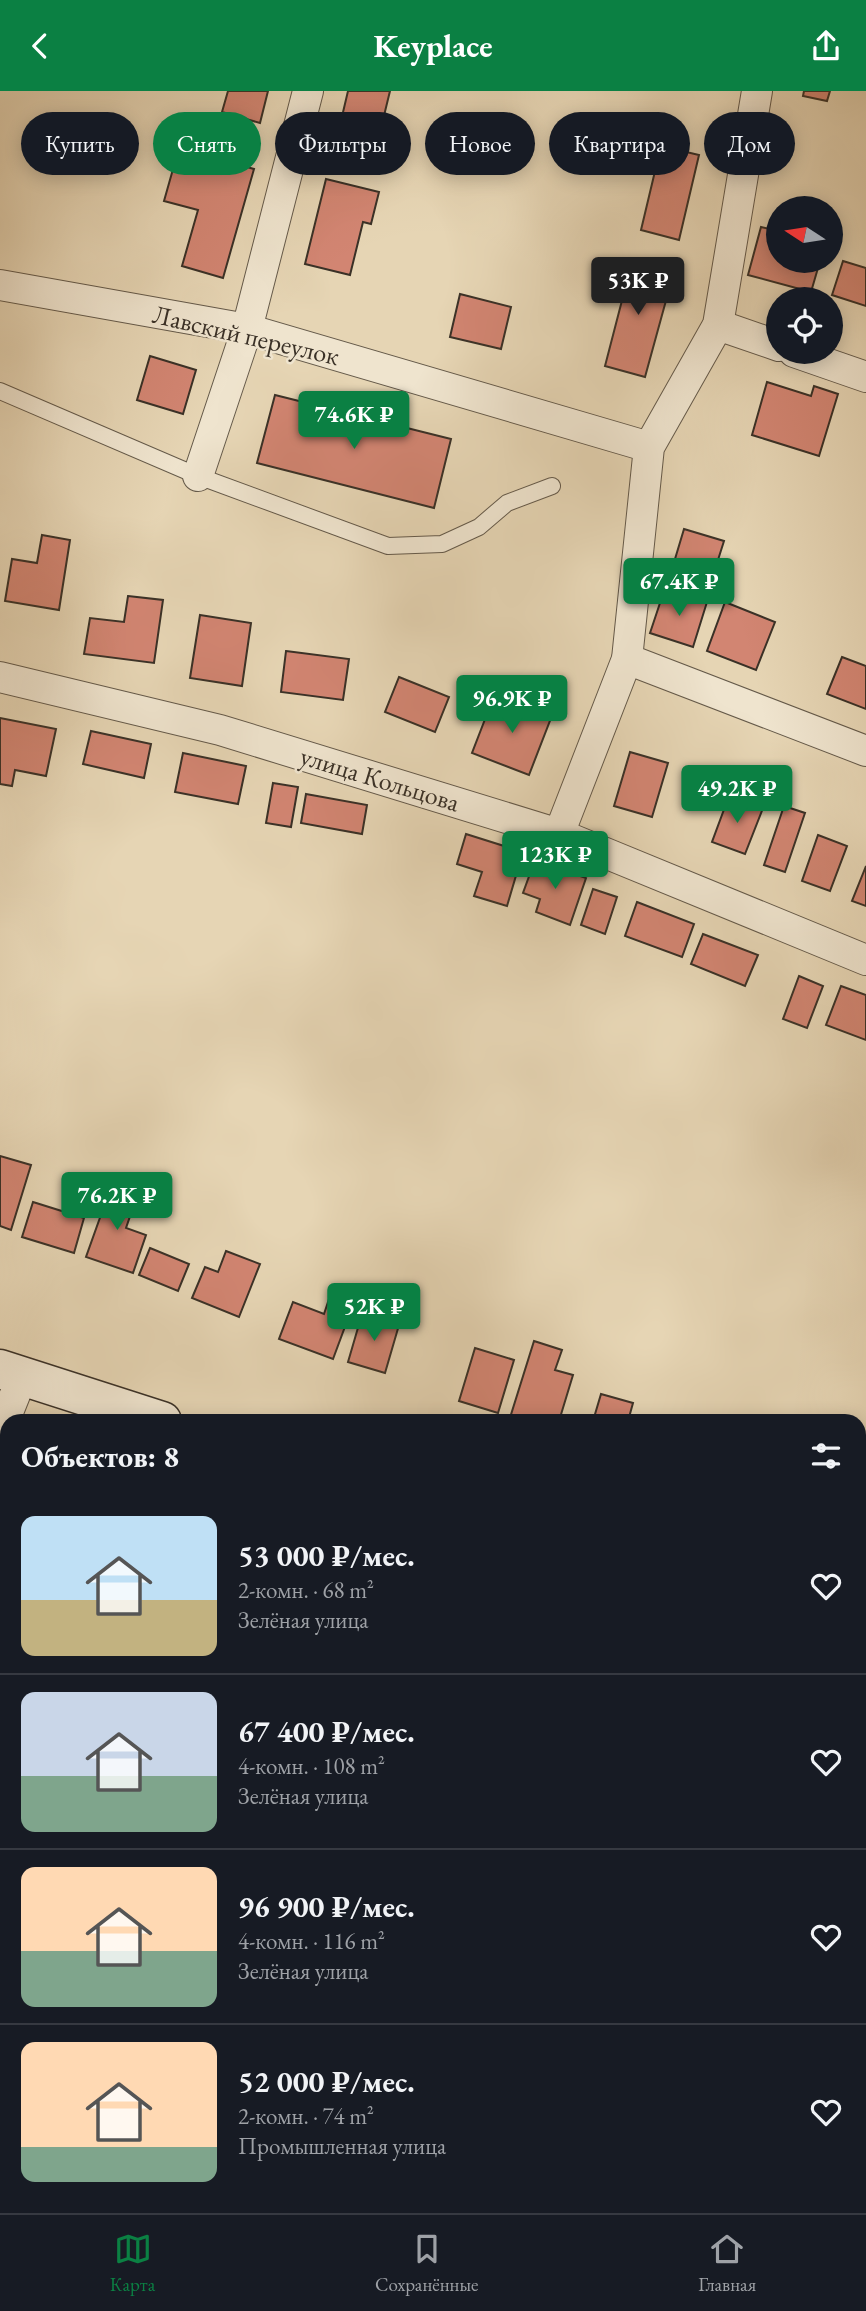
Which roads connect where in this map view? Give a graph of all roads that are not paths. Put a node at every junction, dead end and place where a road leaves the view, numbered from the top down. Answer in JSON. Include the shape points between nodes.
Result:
{"nodes":[{"id":1,"x":309,"y":91,"type":"edge"},
{"id":2,"x":757,"y":91,"type":"edge"},
{"id":3,"x":0,"y":285,"type":"edge"},
{"id":4,"x":718,"y":325,"type":"junction"},
{"id":5,"x":247,"y":330,"type":"junction"},
{"id":6,"x":766,"y":342,"type":"edge"},
{"id":7,"x":829,"y":364,"type":"edge"},
{"id":8,"x":866,"y":377,"type":"edge"},
{"id":9,"x":0,"y":391,"type":"edge"},
{"id":10,"x":649,"y":447,"type":"junction"},
{"id":11,"x":198,"y":476,"type":"junction"},
{"id":12,"x":552,"y":485,"type":"dead end"},
{"id":13,"x":627,"y":659,"type":"junction"},
{"id":14,"x":0,"y":677,"type":"edge"},
{"id":15,"x":866,"y":751,"type":"edge"},
{"id":16,"x":559,"y":834,"type":"junction"},
{"id":17,"x":866,"y":960,"type":"edge"},
{"id":18,"x":11,"y":1373,"type":"edge"},
{"id":19,"x":3,"y":1414,"type":"edge"},
{"id":20,"x":140,"y":1414,"type":"edge"}],
"edges":[{"from":1,"to":5,"type":"street"},
{"from":2,"to":4,"type":"street"},
{"from":3,"to":5,"type":"street","name":"Лавский переулок"},
{"from":4,"to":6,"type":"street"},
{"from":4,"to":10,"type":"street"},
{"from":5,"to":10,"type":"street","name":"Лавский переулок"},
{"from":5,"to":11,"type":"street"},
{"from":7,"to":8,"type":"street"},
{"from":9,"to":11,"type":"lane"},
{"from":10,"to":13,"type":"street"},
{"from":11,"to":12,"type":"lane","via":[[388,546],[442,544],[478,527],[507,503]]},
{"from":13,"to":15,"type":"street"},
{"from":13,"to":16,"type":"street"},
{"from":14,"to":16,"type":"street","name":"улица Кольцова","via":[[220,730]]},
{"from":16,"to":17,"type":"street","name":"улица Кольцова"},
{"from":18,"to":19,"type":"street"},
{"from":18,"to":20,"type":"street"}]}
